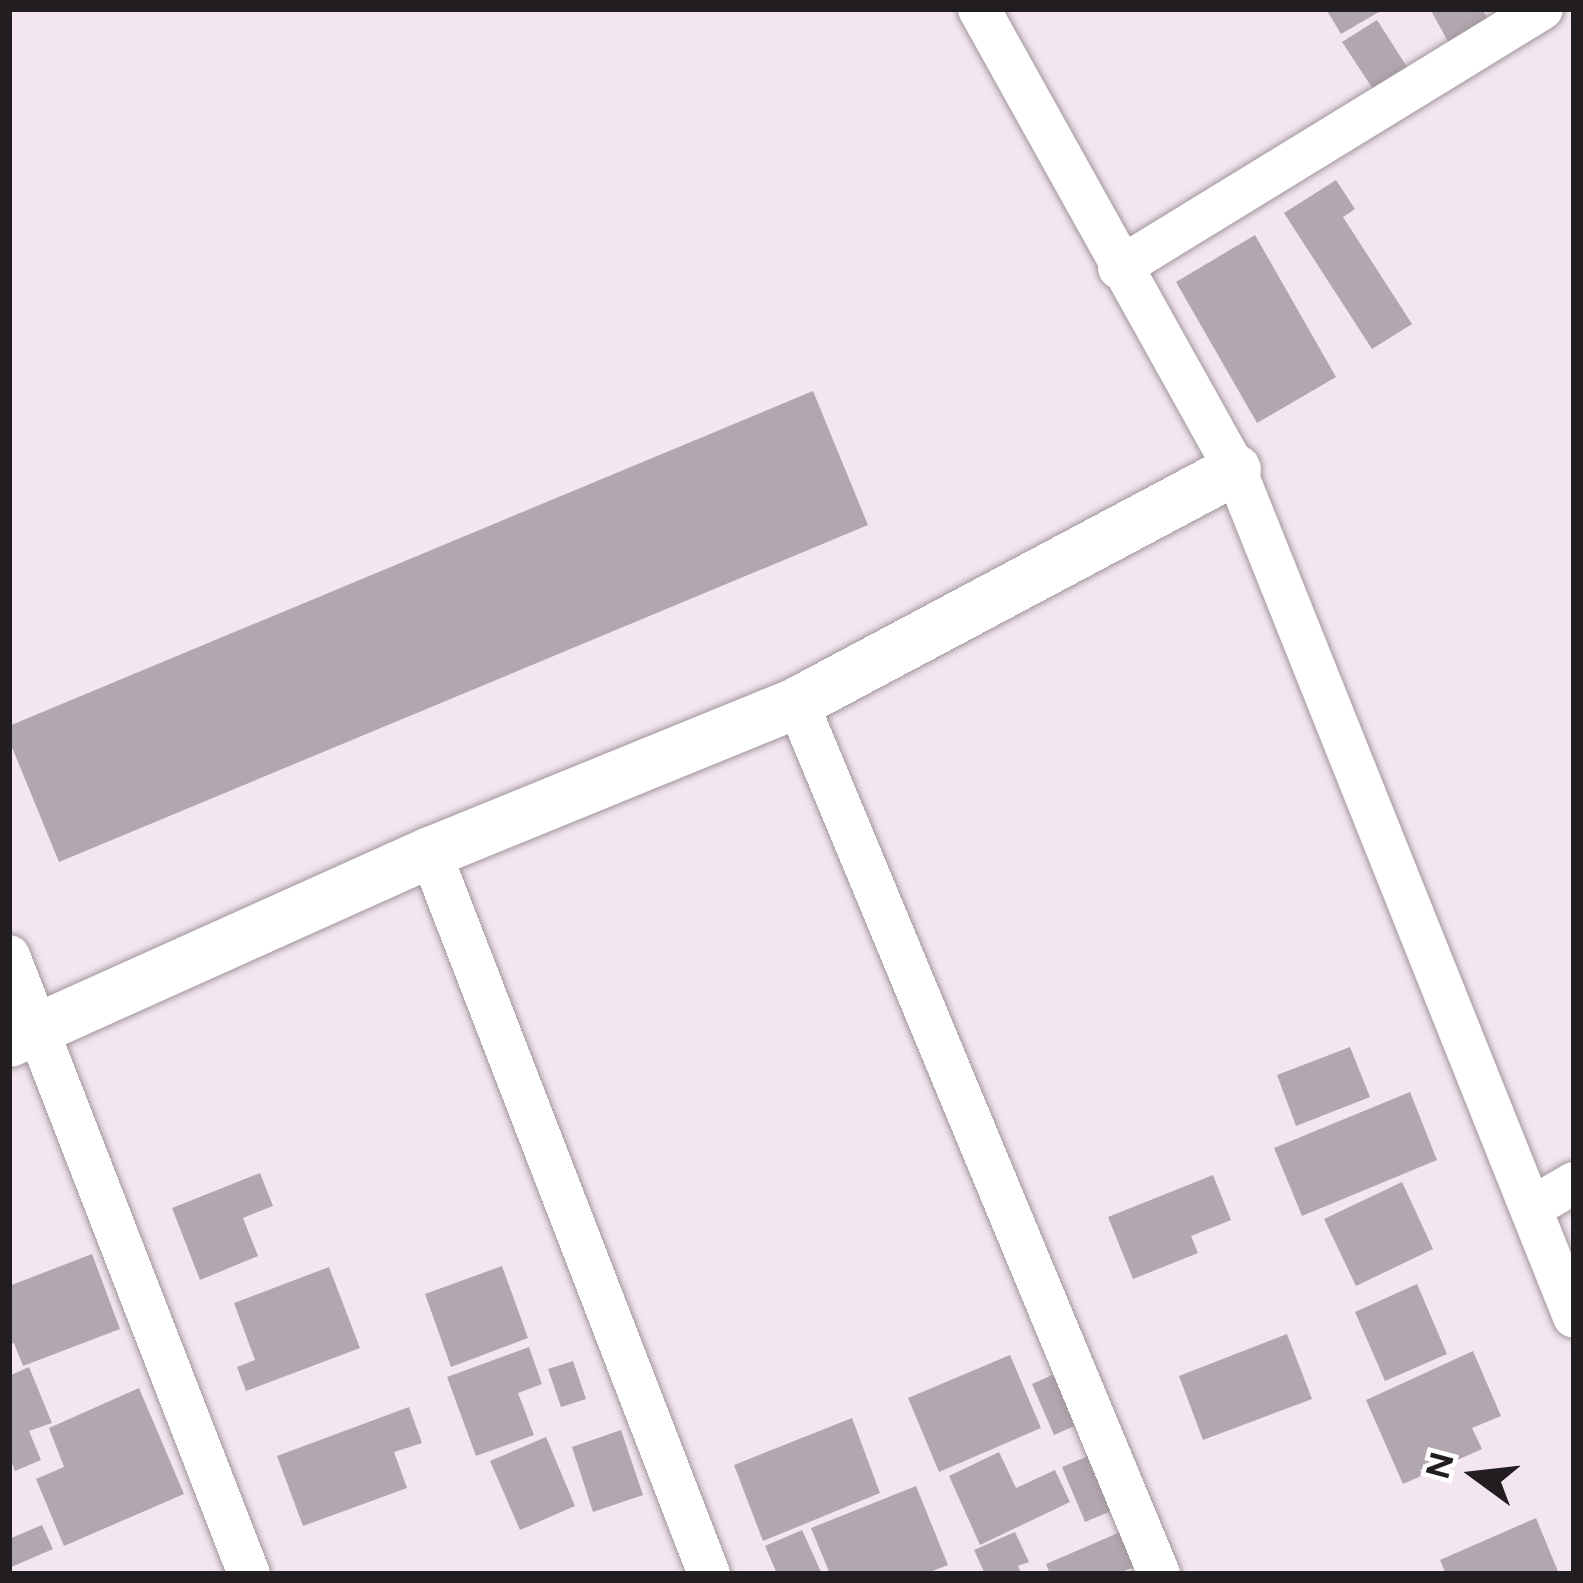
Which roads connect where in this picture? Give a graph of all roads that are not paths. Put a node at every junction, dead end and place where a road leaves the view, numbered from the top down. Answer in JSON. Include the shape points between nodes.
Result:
{"nodes":[{"id":1,"x":980,"y":9,"type":"edge"},
{"id":2,"x":1542,"y":9,"type":"edge"},
{"id":3,"x":1119,"y":268,"type":"junction"},
{"id":4,"x":1234,"y":470,"type":"junction"},
{"id":5,"x":797,"y":702,"type":"junction"},
{"id":6,"x":430,"y":853,"type":"junction"},
{"id":7,"x":9,"y":956,"type":"edge"},
{"id":8,"x":24,"y":1034,"type":"edge"},
{"id":9,"x":1574,"y":1183,"type":"edge"},
{"id":10,"x":1531,"y":1208,"type":"junction"},
{"id":11,"x":1574,"y":1317,"type":"edge"},
{"id":12,"x":249,"y":1574,"type":"edge"},
{"id":13,"x":709,"y":1574,"type":"edge"},
{"id":14,"x":1159,"y":1574,"type":"edge"}],
"edges":[{"from":1,"to":3,"type":"street"},
{"from":2,"to":3,"type":"street"},
{"from":3,"to":4,"type":"street"},
{"from":4,"to":5,"type":"street"},
{"from":4,"to":10,"type":"street"},
{"from":5,"to":6,"type":"street"},
{"from":5,"to":14,"type":"street"},
{"from":6,"to":8,"type":"street"},
{"from":6,"to":13,"type":"street"},
{"from":7,"to":8,"type":"street"},
{"from":8,"to":12,"type":"street"},
{"from":9,"to":10,"type":"street"},
{"from":10,"to":11,"type":"street"}]}
